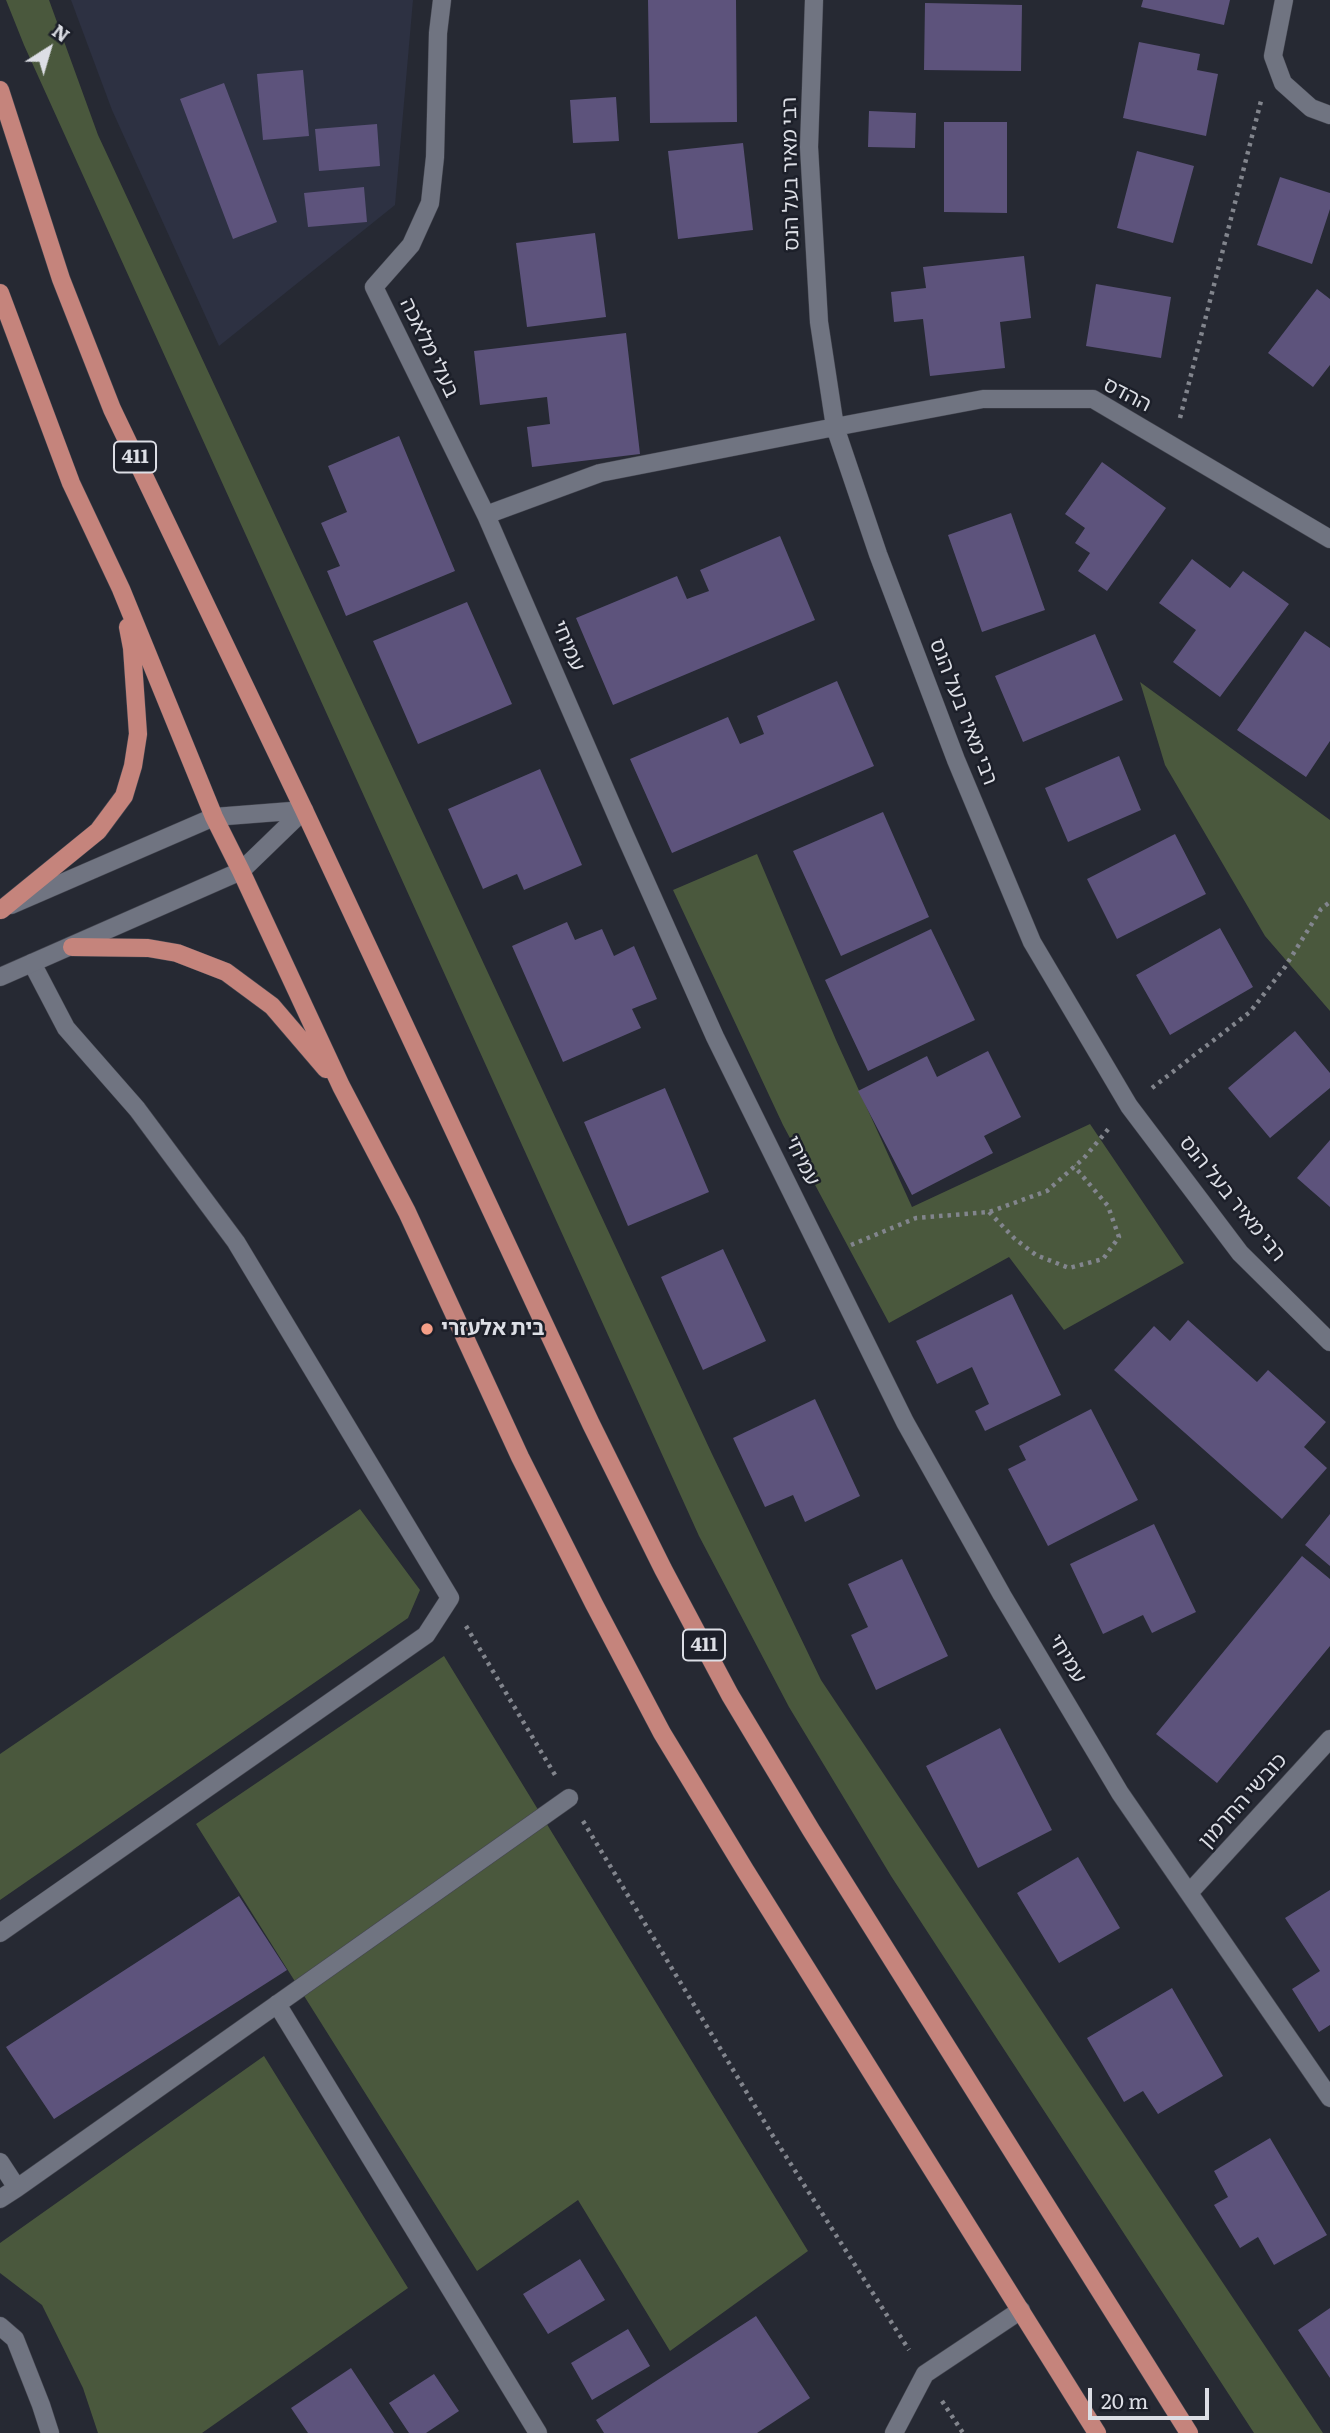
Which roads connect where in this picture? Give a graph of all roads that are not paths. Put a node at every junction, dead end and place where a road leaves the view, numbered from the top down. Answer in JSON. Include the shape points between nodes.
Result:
{"nodes":[{"id":1,"x":442,"y":0,"type":"edge"},
{"id":2,"x":814,"y":0,"type":"edge"},
{"id":3,"x":1284,"y":0,"type":"edge"},
{"id":4,"x":0,"y":90,"type":"edge"},
{"id":5,"x":1330,"y":115,"type":"edge"},
{"id":6,"x":0,"y":293,"type":"edge"},
{"id":7,"x":835,"y":427,"type":"junction"},
{"id":8,"x":486,"y":515,"type":"junction"},
{"id":9,"x":1330,"y":539,"type":"edge"},
{"id":10,"x":121,"y":589,"type":"junction"},
{"id":11,"x":304,"y":810,"type":"junction"},
{"id":12,"x":214,"y":817,"type":"junction"},
{"id":13,"x":242,"y":871,"type":"junction"},
{"id":14,"x":1,"y":910,"type":"edge"},
{"id":15,"x":72,"y":947,"type":"junction"},
{"id":16,"x":32,"y":963,"type":"junction"},
{"id":17,"x":0,"y":976,"type":"edge"},
{"id":18,"x":341,"y":1086,"type":"junction"},
{"id":19,"x":1330,"y":1342,"type":"edge"},
{"id":20,"x":1330,"y":1739,"type":"edge"},
{"id":21,"x":569,"y":1798,"type":"road end"},
{"id":22,"x":1189,"y":1893,"type":"junction"},
{"id":23,"x":0,"y":1934,"type":"edge"},
{"id":24,"x":277,"y":2004,"type":"junction"},
{"id":25,"x":1330,"y":2098,"type":"edge"},
{"id":26,"x":0,"y":2162,"type":"edge"},
{"id":27,"x":17,"y":2188,"type":"junction"},
{"id":28,"x":0,"y":2199,"type":"edge"},
{"id":29,"x":1021,"y":2310,"type":"junction"},
{"id":30,"x":0,"y":2326,"type":"edge"},
{"id":31,"x":50,"y":2433,"type":"edge"},
{"id":32,"x":538,"y":2433,"type":"edge"},
{"id":33,"x":894,"y":2433,"type":"edge"},
{"id":34,"x":1097,"y":2433,"type":"edge"},
{"id":35,"x":1189,"y":2433,"type":"edge"}],
"edges":[{"from":1,"to":8,"type":"street","name":"בעלי מלאכה","via":[[430,203],[411,245],[373,287]]},
{"from":2,"to":7,"type":"street","name":"רבי מאיר בעל הנס","via":[[809,147],[819,322]]},
{"from":3,"to":5,"type":"street","via":[[1273,56],[1283,83],[1311,107]]},
{"from":4,"to":11,"type":"main road","number":"411","via":[[61,279],[112,409]]},
{"from":6,"to":10,"type":"main road","via":[[72,483]]},
{"from":7,"to":8,"type":"street","via":[[600,474]]},
{"from":7,"to":9,"type":"street","name":"ההדס","via":[[984,399],[1093,399]]},
{"from":7,"to":19,"type":"street","name":"רבי מאיר בעל הנס","via":[[956,760],[1032,942],[1129,1106],[1240,1253]]},
{"from":8,"to":22,"type":"street","name":"עמיחי","via":[[715,1037],[905,1422],[1120,1793]]},
{"from":10,"to":12,"type":"main road"},
{"from":10,"to":14,"type":"main road","via":[[132,648],[138,734],[124,796],[98,831]]},
{"from":11,"to":12,"type":"street"},
{"from":11,"to":13,"type":"street"},
{"from":11,"to":35,"type":"main road","number":"411","via":[[591,1423],[730,1695]]},
{"from":12,"to":13,"type":"main road"},
{"from":12,"to":14,"type":"street"},
{"from":13,"to":15,"type":"street"},
{"from":13,"to":18,"type":"main road"},
{"from":15,"to":16,"type":"street"},
{"from":15,"to":18,"type":"main road","via":[[148,948],[177,953],[226,972],[272,1006]]},
{"from":16,"to":17,"type":"street"},
{"from":16,"to":23,"type":"street","via":[[66,1028],[137,1109],[236,1242],[450,1598],[426,1635]]},
{"from":18,"to":29,"type":"main road","via":[[407,1212],[520,1457],[662,1733]]},
{"from":20,"to":22,"type":"street","name":"כובשי החרמון"},
{"from":21,"to":24,"type":"street"},
{"from":22,"to":25,"type":"street","name":"עמיחי"},
{"from":24,"to":27,"type":"street"},
{"from":24,"to":32,"type":"street"},
{"from":26,"to":27,"type":"street"},
{"from":27,"to":28,"type":"street"},
{"from":29,"to":33,"type":"street","via":[[925,2374]]},
{"from":29,"to":34,"type":"main road"},
{"from":30,"to":31,"type":"street","via":[[15,2339]]}]}
